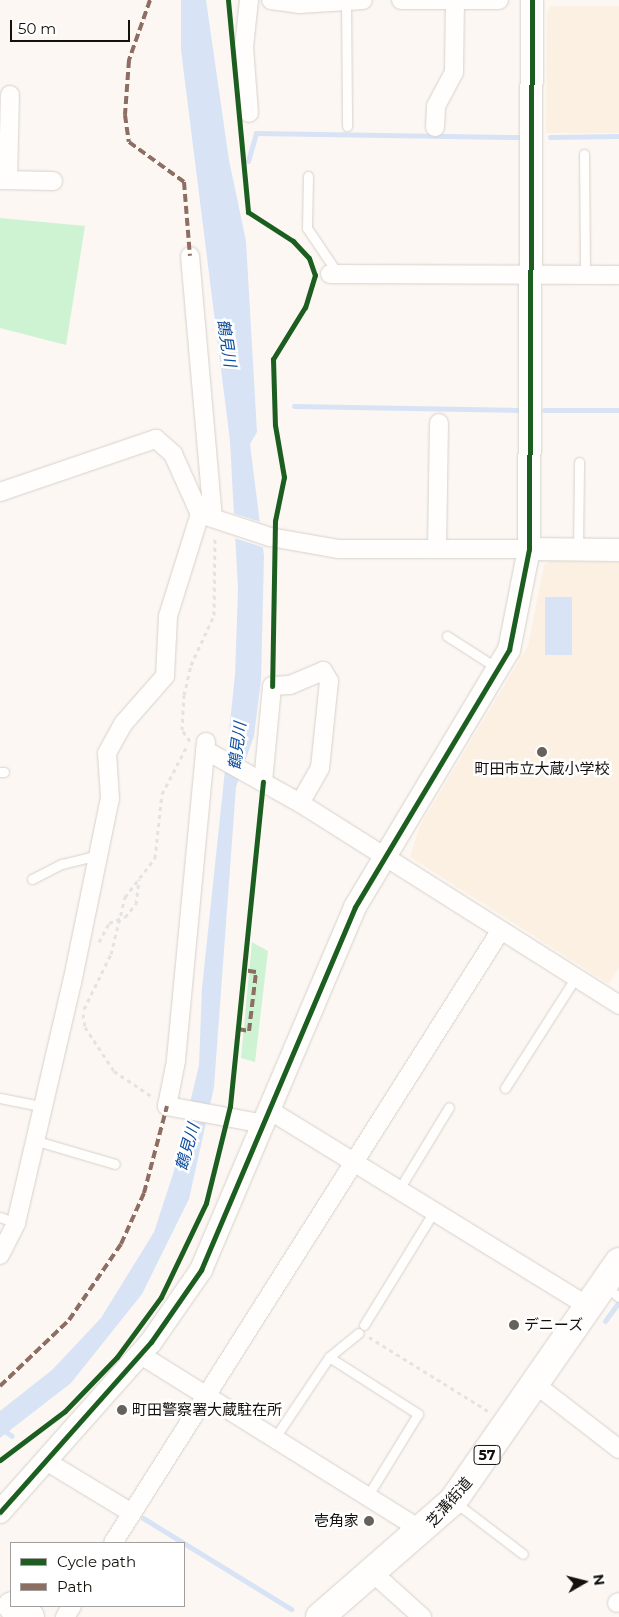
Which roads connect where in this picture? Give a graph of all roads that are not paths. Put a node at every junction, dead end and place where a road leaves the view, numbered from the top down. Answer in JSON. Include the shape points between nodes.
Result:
{"nodes":[{"id":1,"x":249,"y":0,"type":"edge"},
{"id":2,"x":270,"y":0,"type":"edge"},
{"id":3,"x":346,"y":0,"type":"edge"},
{"id":4,"x":363,"y":0,"type":"edge"},
{"id":5,"x":401,"y":0,"type":"edge"},
{"id":6,"x":455,"y":0,"type":"edge"},
{"id":7,"x":461,"y":0,"type":"edge"},
{"id":8,"x":499,"y":0,"type":"edge"},
{"id":9,"x":532,"y":0,"type":"edge"},
{"id":10,"x":10,"y":95,"type":"dead end"},
{"id":11,"x":249,"y":114,"type":"dead end"},
{"id":12,"x":348,"y":126,"type":"dead end"},
{"id":13,"x":435,"y":127,"type":"dead end"},
{"id":14,"x":584,"y":154,"type":"dead end"},
{"id":15,"x":308,"y":176,"type":"dead end"},
{"id":16,"x":4,"y":180,"type":"edge"},
{"id":17,"x":53,"y":181,"type":"dead end"},
{"id":18,"x":190,"y":256,"type":"dead end"},
{"id":19,"x":334,"y":274,"type":"joint"},
{"id":20,"x":530,"y":275,"type":"junction"},
{"id":21,"x":585,"y":275,"type":"junction"},
{"id":22,"x":619,"y":276,"type":"edge"},
{"id":23,"x":439,"y":423,"type":"dead end"},
{"id":24,"x":579,"y":462,"type":"dead end"},
{"id":25,"x":0,"y":492,"type":"edge"},
{"id":26,"x":210,"y":518,"type":"junction"},
{"id":27,"x":437,"y":549,"type":"junction"},
{"id":28,"x":530,"y":549,"type":"junction"},
{"id":29,"x":578,"y":549,"type":"junction"},
{"id":30,"x":619,"y":550,"type":"edge"},
{"id":31,"x":447,"y":636,"type":"dead end"},
{"id":32,"x":499,"y":669,"type":"junction"},
{"id":33,"x":260,"y":781,"type":"junction"},
{"id":34,"x":300,"y":804,"type":"junction"},
{"id":35,"x":382,"y":855,"type":"junction"},
{"id":36,"x":95,"y":856,"type":"junction"},
{"id":37,"x":32,"y":879,"type":"dead end"},
{"id":38,"x":501,"y":930,"type":"junction"},
{"id":39,"x":576,"y":977,"type":"junction"},
{"id":40,"x":619,"y":1004,"type":"edge"},
{"id":41,"x":505,"y":1088,"type":"dead end"},
{"id":42,"x":0,"y":1098,"type":"edge"},
{"id":43,"x":40,"y":1106,"type":"junction"},
{"id":44,"x":449,"y":1107,"type":"dead end"},
{"id":45,"x":266,"y":1117,"type":"junction"},
{"id":46,"x":37,"y":1141,"type":"junction"},
{"id":47,"x":115,"y":1164,"type":"dead end"},
{"id":48,"x":355,"y":1165,"type":"junction"},
{"id":49,"x":398,"y":1191,"type":"junction"},
{"id":50,"x":433,"y":1213,"type":"junction"},
{"id":51,"x":8,"y":1220,"type":"edge"},
{"id":52,"x":0,"y":1255,"type":"edge"},
{"id":53,"x":619,"y":1262,"type":"edge"},
{"id":54,"x":604,"y":1296,"type":"edge"},
{"id":55,"x":141,"y":1355,"type":"junction"},
{"id":56,"x":329,"y":1357,"type":"junction"},
{"id":57,"x":535,"y":1384,"type":"junction"},
{"id":58,"x":207,"y":1397,"type":"junction"},
{"id":59,"x":274,"y":1438,"type":"junction"},
{"id":60,"x":619,"y":1450,"type":"edge"},
{"id":61,"x":46,"y":1461,"type":"junction"},
{"id":62,"x":367,"y":1497,"type":"junction"},
{"id":63,"x":454,"y":1501,"type":"junction"},
{"id":64,"x":0,"y":1512,"type":"edge"},
{"id":65,"x":132,"y":1513,"type":"junction"},
{"id":66,"x":424,"y":1531,"type":"junction"},
{"id":67,"x":113,"y":1542,"type":"edge"},
{"id":68,"x":523,"y":1554,"type":"dead end"},
{"id":69,"x":373,"y":1573,"type":"junction"},
{"id":70,"x":14,"y":1607,"type":"edge"},
{"id":71,"x":30,"y":1617,"type":"edge"},
{"id":72,"x":320,"y":1617,"type":"edge"},
{"id":73,"x":422,"y":1617,"type":"edge"}],
"edges":[{"from":1,"to":11,"type":"street","via":[[244,47]]},
{"from":2,"to":3,"type":"street","via":[[299,4]]},
{"from":3,"to":4,"type":"street"},
{"from":3,"to":12,"type":"lane"},
{"from":5,"to":6,"type":"street"},
{"from":6,"to":7,"type":"street"},
{"from":6,"to":13,"type":"street","via":[[454,72],[436,106]]},
{"from":7,"to":8,"type":"street"},
{"from":9,"to":20,"type":"street"},
{"from":10,"to":16,"type":"street"},
{"from":14,"to":21,"type":"lane"},
{"from":15,"to":19,"type":"lane","via":[[307,228]]},
{"from":16,"to":17,"type":"street"},
{"from":18,"to":26,"type":"street"},
{"from":19,"to":20,"type":"street"},
{"from":20,"to":21,"type":"street"},
{"from":20,"to":28,"type":"street"},
{"from":21,"to":22,"type":"street"},
{"from":23,"to":27,"type":"street"},
{"from":24,"to":29,"type":"lane"},
{"from":25,"to":26,"type":"street","via":[[156,439],[172,454]]},
{"from":26,"to":27,"type":"street","via":[[314,547]]},
{"from":26,"to":36,"type":"street","via":[[168,616],[165,676],[123,724],[107,753],[110,798]]},
{"from":27,"to":28,"type":"street"},
{"from":28,"to":29,"type":"street"},
{"from":28,"to":32,"type":"street","via":[[517,626]]},
{"from":29,"to":30,"type":"street"},
{"from":31,"to":32,"type":"lane"},
{"from":32,"to":35,"type":"street"},
{"from":33,"to":34,"type":"street"},
{"from":33,"to":34,"type":"street","via":[[272,686],[290,684],[323,671],[329,682],[320,768]]},
{"from":33,"to":45,"type":"street","via":[[207,748],[170,1107],[224,1117]]},
{"from":34,"to":35,"type":"street"},
{"from":35,"to":38,"type":"street"},
{"from":35,"to":45,"type":"street","via":[[335,949]]},
{"from":36,"to":37,"type":"lane","via":[[62,864]]},
{"from":36,"to":43,"type":"street","via":[[72,983]]},
{"from":38,"to":39,"type":"street"},
{"from":38,"to":48,"type":"street"},
{"from":39,"to":40,"type":"street"},
{"from":39,"to":41,"type":"lane"},
{"from":42,"to":43,"type":"lane"},
{"from":43,"to":46,"type":"street"},
{"from":44,"to":49,"type":"lane"},
{"from":45,"to":48,"type":"street"},
{"from":45,"to":55,"type":"street","via":[[205,1263]]},
{"from":46,"to":47,"type":"lane"},
{"from":46,"to":51,"type":"street"},
{"from":48,"to":49,"type":"street"},
{"from":48,"to":58,"type":"street"},
{"from":49,"to":50,"type":"street"},
{"from":50,"to":54,"type":"street"},
{"from":50,"to":56,"type":"lane","via":[[361,1330]]},
{"from":51,"to":52,"type":"street"},
{"from":53,"to":54,"type":"main road","name":"芝溝街道","number":"57"},
{"from":54,"to":57,"type":"main road","name":"芝溝街道","number":"57"},
{"from":55,"to":58,"type":"street"},
{"from":55,"to":61,"type":"street"},
{"from":56,"to":59,"type":"lane"},
{"from":56,"to":62,"type":"lane","via":[[418,1414]]},
{"from":57,"to":60,"type":"street"},
{"from":57,"to":63,"type":"main road","name":"芝溝街道","number":"57"},
{"from":58,"to":59,"type":"street"},
{"from":58,"to":65,"type":"street"},
{"from":59,"to":62,"type":"street"},
{"from":61,"to":64,"type":"street"},
{"from":61,"to":65,"type":"street"},
{"from":62,"to":66,"type":"street"},
{"from":63,"to":66,"type":"main road","name":"芝溝街道","number":"57"},
{"from":63,"to":68,"type":"lane"},
{"from":65,"to":67,"type":"street"},
{"from":66,"to":69,"type":"main road","name":"芝溝街道","number":"57"},
{"from":69,"to":72,"type":"main road","name":"芝溝街道","number":"57"},
{"from":69,"to":73,"type":"street"},
{"from":70,"to":71,"type":"main road"}]}
